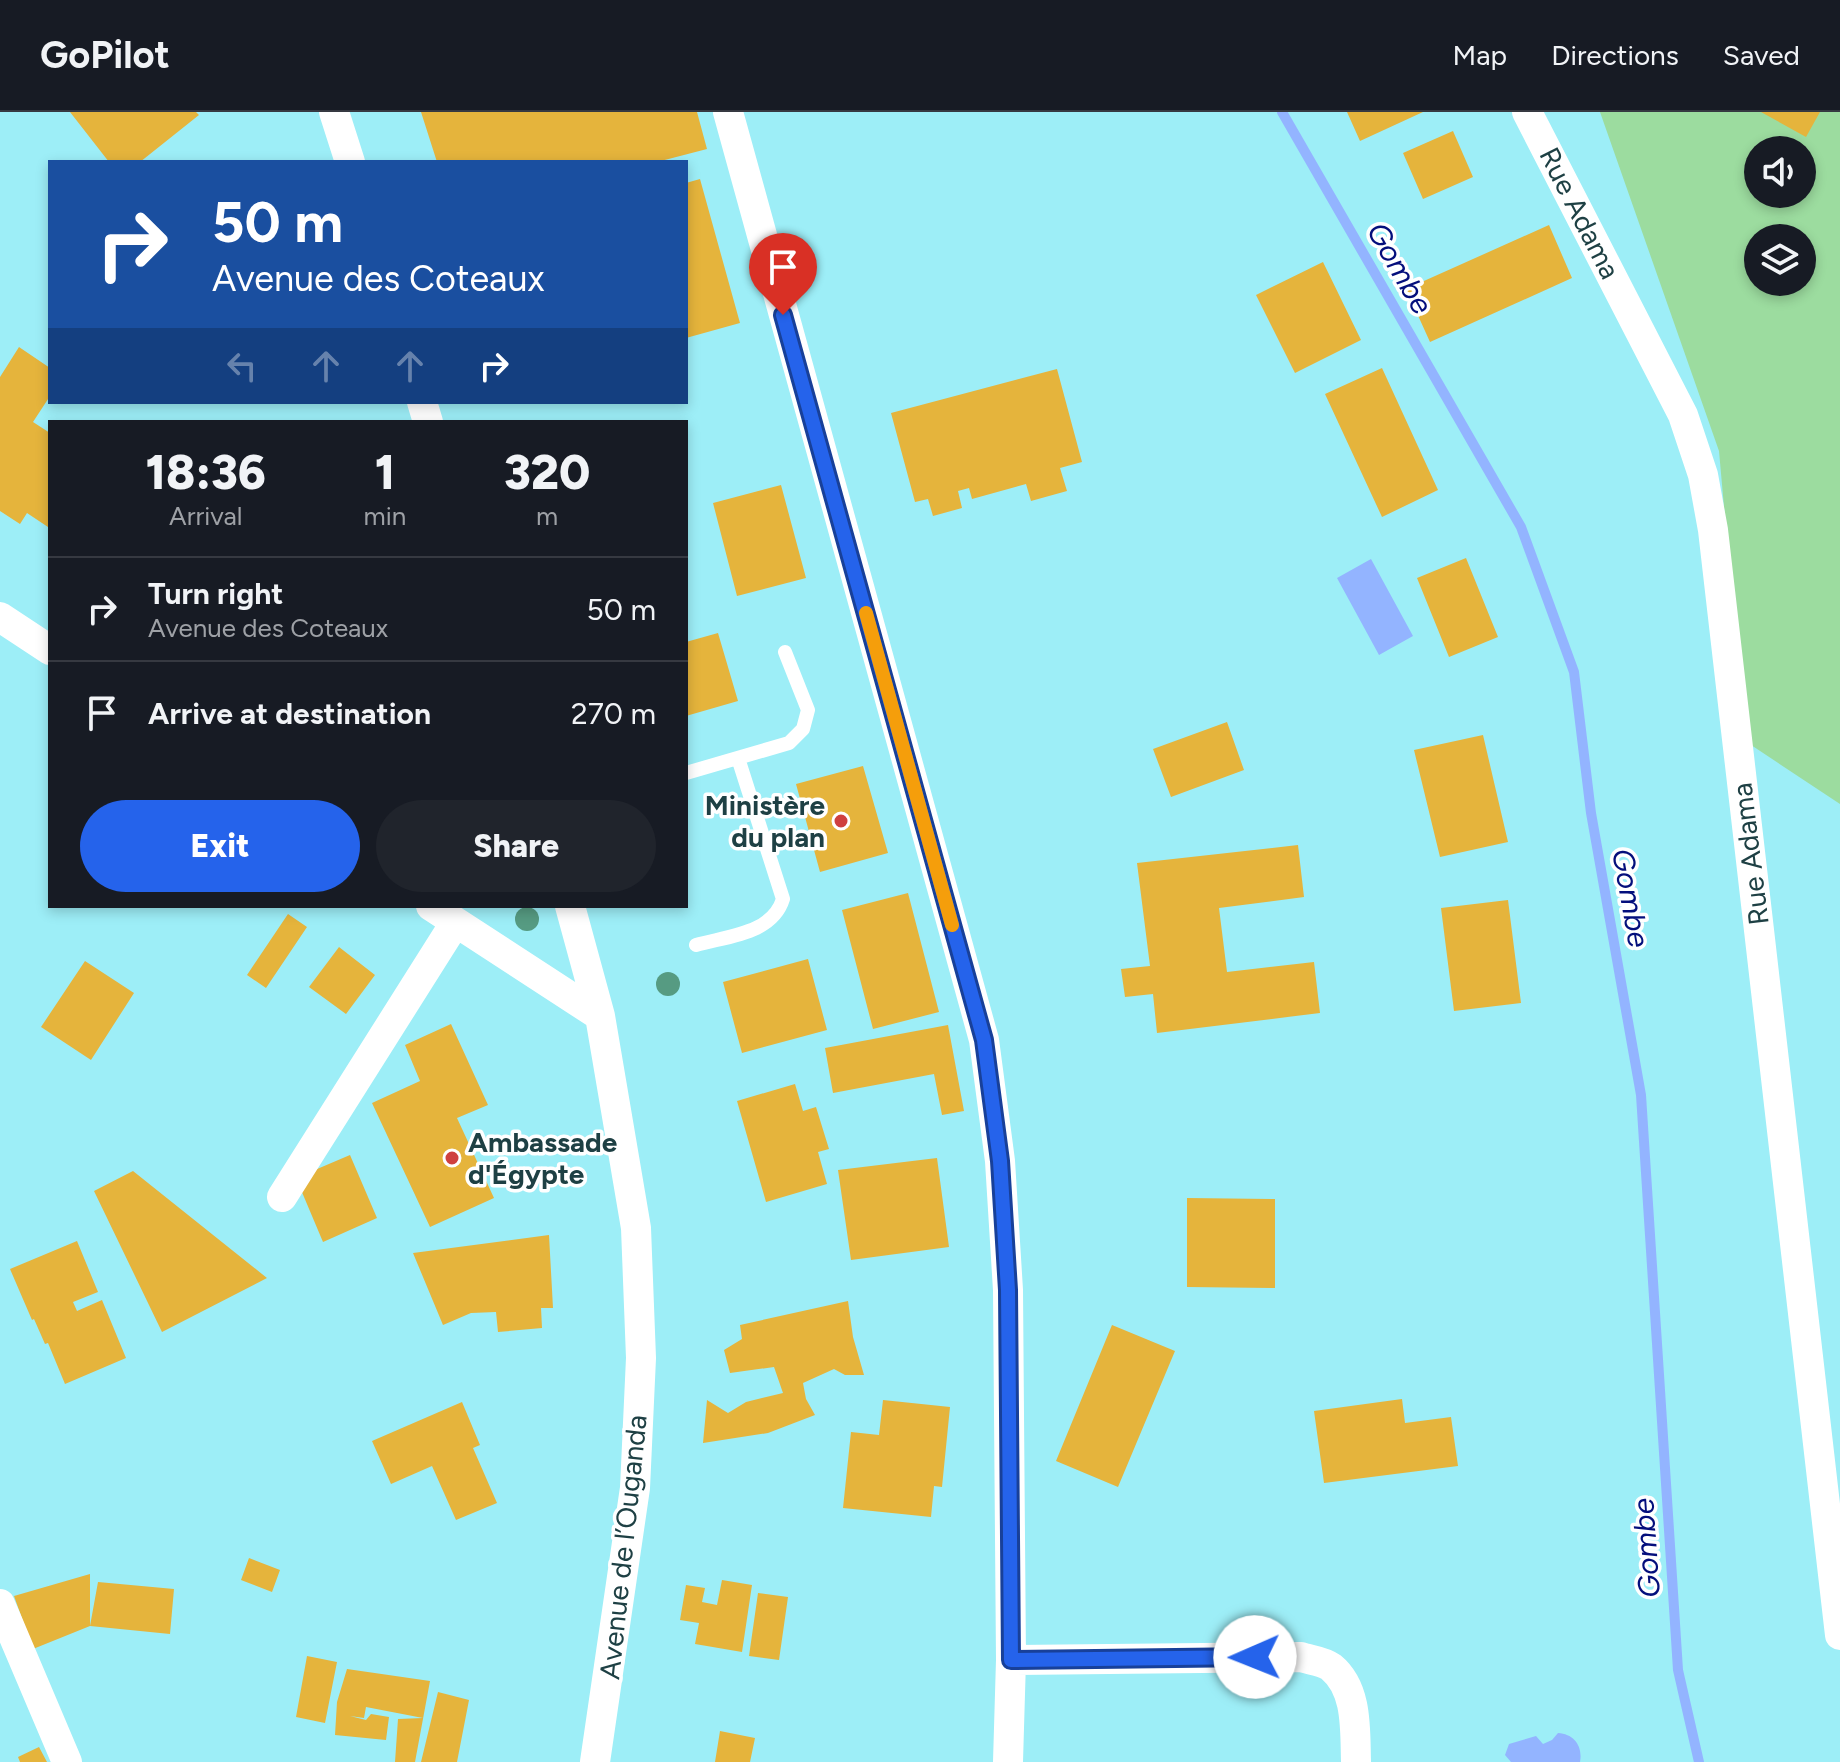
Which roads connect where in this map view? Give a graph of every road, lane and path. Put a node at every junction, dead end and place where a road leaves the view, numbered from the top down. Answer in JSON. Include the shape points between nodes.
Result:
{"nodes":[{"id":1,"x":334,"y":112,"type":"edge"},
{"id":2,"x":728,"y":112,"type":"edge"},
{"id":3,"x":1527,"y":112,"type":"edge"},
{"id":4,"x":349,"y":160,"type":"edge"},
{"id":5,"x":0,"y":617,"type":"edge"},
{"id":6,"x":48,"y":649,"type":"edge"},
{"id":7,"x":785,"y":652,"type":"dead end"},
{"id":8,"x":738,"y":758,"type":"junction"},
{"id":9,"x":688,"y":772,"type":"edge"},
{"id":10,"x":571,"y":908,"type":"edge"},
{"id":11,"x":443,"y":915,"type":"edge"},
{"id":12,"x":696,"y":945,"type":"dead end"},
{"id":13,"x":600,"y":1016,"type":"junction"},
{"id":14,"x":282,"y":1197,"type":"dead end"},
{"id":15,"x":0,"y":1604,"type":"edge"},
{"id":16,"x":1840,"y":1635,"type":"edge"},
{"id":17,"x":1011,"y":1660,"type":"junction"},
{"id":18,"x":67,"y":1762,"type":"edge"},
{"id":19,"x":595,"y":1762,"type":"edge"},
{"id":20,"x":1008,"y":1762,"type":"edge"},
{"id":21,"x":1356,"y":1762,"type":"edge"}],
"edges":[{"from":1,"to":4,"type":"street"},
{"from":2,"to":17,"type":"street","via":[[984,1040],[1000,1161],[1008,1290]]},
{"from":3,"to":16,"type":"street","name":"Rue Adama","via":[[1683,415],[1703,475]]},
{"from":5,"to":6,"type":"street"},
{"from":7,"to":8,"type":"lane","via":[[808,710],[803,729],[789,743]]},
{"from":8,"to":9,"type":"lane"},
{"from":8,"to":12,"type":"lane","via":[[783,899],[778,914],[765,926]]},
{"from":10,"to":13,"type":"street","name":"Avenue de l’Ouganda"},
{"from":11,"to":13,"type":"street"},
{"from":11,"to":14,"type":"street"},
{"from":13,"to":19,"type":"street","name":"Avenue de l’Ouganda","via":[[636,1228],[641,1358],[635,1488]]},
{"from":15,"to":18,"type":"street"},
{"from":17,"to":20,"type":"street"},
{"from":17,"to":21,"type":"street","via":[[1301,1657],[1329,1665],[1349,1688]]}]}
